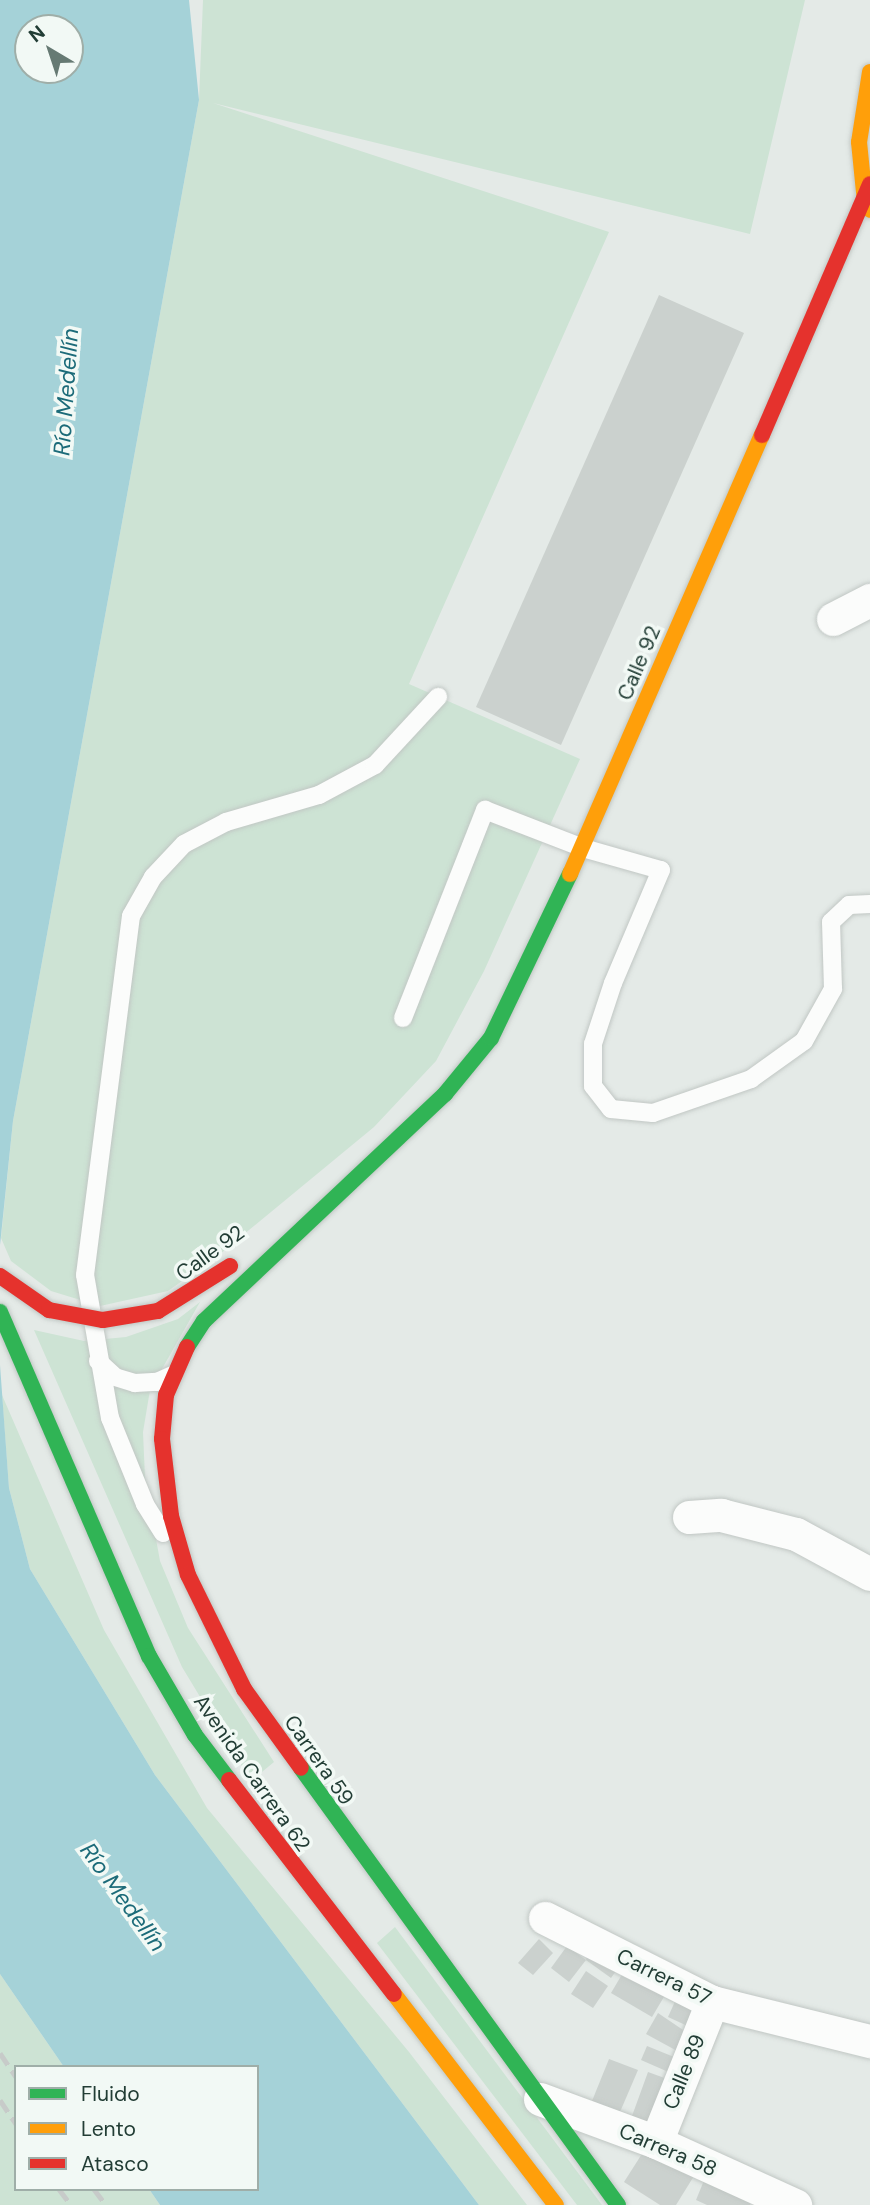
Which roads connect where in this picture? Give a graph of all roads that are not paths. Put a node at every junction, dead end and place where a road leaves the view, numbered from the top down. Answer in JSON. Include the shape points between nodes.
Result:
{"nodes":[{"id":1,"x":870,"y":72,"type":"edge"},
{"id":2,"x":870,"y":184,"type":"edge"},
{"id":3,"x":867,"y":206,"type":"edge"},
{"id":4,"x":870,"y":600,"type":"edge"},
{"id":5,"x":833,"y":619,"type":"dead end"},
{"id":6,"x":438,"y":697,"type":"dead end"},
{"id":7,"x":583,"y":848,"type":"junction"},
{"id":8,"x":870,"y":904,"type":"edge"},
{"id":9,"x":404,"y":1018,"type":"dead end"},
{"id":10,"x":418,"y":1119,"type":"junction"},
{"id":11,"x":263,"y":1240,"type":"dead end"},
{"id":12,"x":236,"y":1261,"type":"dead end"},
{"id":13,"x":0,"y":1276,"type":"edge"},
{"id":14,"x":232,"y":1292,"type":"joint"},
{"id":15,"x":0,"y":1312,"type":"edge"},
{"id":16,"x":98,"y":1361,"type":"junction"},
{"id":17,"x":174,"y":1374,"type":"junction"},
{"id":18,"x":689,"y":1517,"type":"dead end"},
{"id":19,"x":870,"y":1574,"type":"edge"},
{"id":20,"x":188,"y":1575,"type":"junction"},
{"id":21,"x":545,"y":1918,"type":"dead end"},
{"id":22,"x":712,"y":2002,"type":"junction"},
{"id":23,"x":870,"y":2041,"type":"edge"},
{"id":24,"x":540,"y":2099,"type":"junction"},
{"id":25,"x":656,"y":2142,"type":"junction"},
{"id":26,"x":556,"y":2205,"type":"edge"},
{"id":27,"x":618,"y":2205,"type":"edge"},
{"id":28,"x":795,"y":2205,"type":"edge"}],
"edges":[{"from":1,"to":3,"type":"main road","name":"Calle 92","via":[[859,142]]},
{"from":2,"to":3,"type":"main road","name":"Calle 92"},
{"from":3,"to":7,"type":"main road","name":"Calle 92"},
{"from":4,"to":5,"type":"street"},
{"from":6,"to":16,"type":"lane","via":[[375,765],[319,795],[226,821],[184,844],[153,877],[131,916],[86,1240],[85,1275]]},
{"from":7,"to":8,"type":"lane","via":[[661,870],[613,983],[593,1044],[593,1086],[611,1109],[653,1114],[751,1079],[804,1041],[833,989],[831,922],[849,905]]},
{"from":7,"to":9,"type":"lane","via":[[485,810]]},
{"from":7,"to":10,"type":"main road","name":"Calle 92","via":[[491,1038]]},
{"from":10,"to":11,"type":"main road","name":"Calle 92"},
{"from":10,"to":14,"type":"main road","name":"Calle 92"},
{"from":12,"to":13,"type":"main road","name":"Calle 92","bridge":true,"via":[[158,1311],[103,1320],[49,1310]]},
{"from":14,"to":17,"type":"main road","name":"Carrera 59","via":[[204,1321]]},
{"from":15,"to":26,"type":"main road","name":"Avenida Carrera 62","via":[[149,1656],[195,1735]]},
{"from":16,"to":17,"type":"lane","via":[[115,1377],[135,1382],[157,1382]]},
{"from":16,"to":20,"type":"lane","via":[[110,1418],[145,1504]]},
{"from":17,"to":20,"type":"main road","name":"Carrera 59","via":[[166,1395],[164,1479]]},
{"from":18,"to":19,"type":"street","via":[[721,1515],[796,1534]]},
{"from":20,"to":24,"type":"main road","name":"Carrera 59","via":[[244,1689]]},
{"from":21,"to":22,"type":"street","name":"Carrera 57"},
{"from":22,"to":23,"type":"street","name":"Carrera 57"},
{"from":22,"to":25,"type":"street","name":"Calle 89"},
{"from":24,"to":25,"type":"street","name":"Carrera 58"},
{"from":24,"to":27,"type":"main road","name":"Carrera 59"},
{"from":25,"to":28,"type":"street","name":"Carrera 58"}]}
